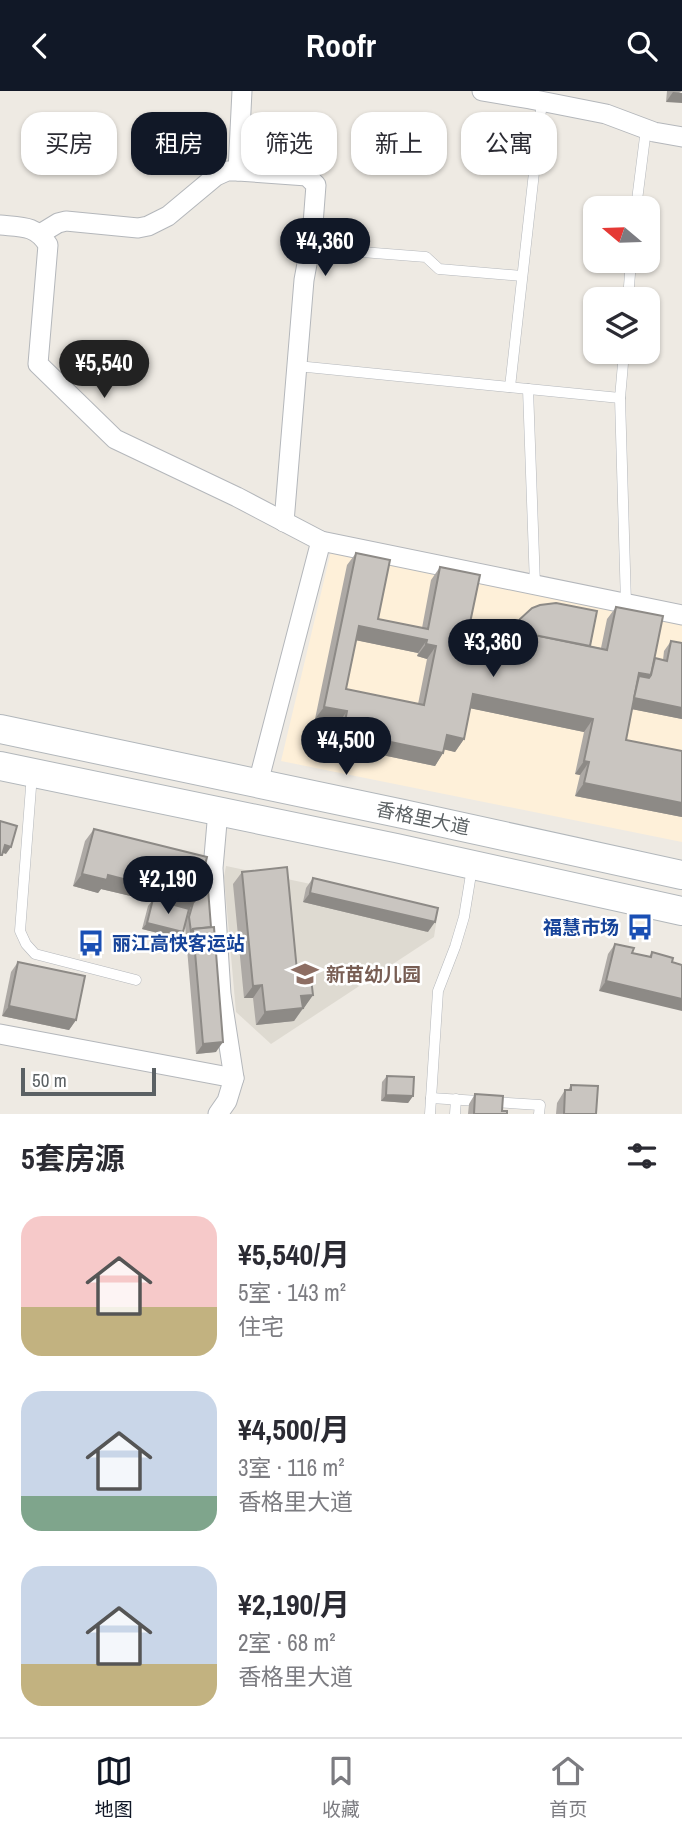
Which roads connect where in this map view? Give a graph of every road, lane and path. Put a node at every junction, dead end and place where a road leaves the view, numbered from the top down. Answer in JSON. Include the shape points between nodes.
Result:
{"nodes":[{"id":1,"x":242,"y":91,"type":"edge"},
{"id":2,"x":482,"y":91,"type":"edge"},
{"id":3,"x":535,"y":97,"type":"edge"},
{"id":4,"x":646,"y":129,"type":"junction"},
{"id":5,"x":682,"y":137,"type":"edge"},
{"id":6,"x":238,"y":171,"type":"junction"},
{"id":7,"x":638,"y":196,"type":"edge"},
{"id":8,"x":0,"y":225,"type":"edge"},
{"id":9,"x":40,"y":234,"type":"junction"},
{"id":10,"x":310,"y":248,"type":"junction"},
{"id":11,"x":522,"y":276,"type":"junction"},
{"id":12,"x":623,"y":364,"type":"edge"},
{"id":13,"x":297,"y":366,"type":"junction"},
{"id":14,"x":510,"y":387,"type":"junction"},
{"id":15,"x":528,"y":389,"type":"junction"},
{"id":16,"x":620,"y":398,"type":"junction"},
{"id":17,"x":284,"y":521,"type":"junction"},
{"id":18,"x":321,"y":541,"type":"junction"},
{"id":19,"x":535,"y":585,"type":"junction"},
{"id":20,"x":626,"y":604,"type":"junction"},
{"id":21,"x":682,"y":615,"type":"edge"},
{"id":22,"x":0,"y":729,"type":"edge"},
{"id":23,"x":0,"y":767,"type":"edge"},
{"id":24,"x":32,"y":773,"type":"junction"},
{"id":25,"x":258,"y":783,"type":"junction"},
{"id":26,"x":218,"y":811,"type":"junction"},
{"id":27,"x":472,"y":865,"type":"junction"},
{"id":28,"x":682,"y":875,"type":"edge"},
{"id":29,"x":682,"y":911,"type":"edge"},
{"id":30,"x":136,"y":980,"type":"dead end"},
{"id":31,"x":0,"y":1034,"type":"edge"},
{"id":32,"x":234,"y":1078,"type":"junction"},
{"id":33,"x":431,"y":1098,"type":"junction"},
{"id":34,"x":456,"y":1099,"type":"junction"},
{"id":35,"x":218,"y":1114,"type":"edge"},
{"id":36,"x":430,"y":1114,"type":"edge"},
{"id":37,"x":454,"y":1114,"type":"edge"},
{"id":38,"x":539,"y":1114,"type":"edge"}],
"edges":[{"from":1,"to":6,"type":"street"},
{"from":2,"to":3,"type":"street"},
{"from":3,"to":4,"type":"street"},
{"from":3,"to":11,"type":"lane"},
{"from":4,"to":5,"type":"street"},
{"from":4,"to":7,"type":"lane"},
{"from":6,"to":9,"type":"street","via":[[216,176],[168,216],[148,226],[66,221]]},
{"from":6,"to":10,"type":"street","via":[[307,176],[316,185]]},
{"from":8,"to":9,"type":"street","via":[[30,228]]},
{"from":9,"to":17,"type":"street","via":[[48,245],[38,364],[115,439]]},
{"from":10,"to":11,"type":"lane","via":[[426,257],[439,269]]},
{"from":10,"to":13,"type":"street"},
{"from":11,"to":14,"type":"lane"},
{"from":12,"to":16,"type":"lane"},
{"from":13,"to":14,"type":"lane"},
{"from":13,"to":17,"type":"street"},
{"from":14,"to":15,"type":"lane"},
{"from":15,"to":16,"type":"lane"},
{"from":15,"to":19,"type":"lane"},
{"from":16,"to":20,"type":"lane"},
{"from":17,"to":18,"type":"street"},
{"from":18,"to":19,"type":"street"},
{"from":18,"to":25,"type":"street"},
{"from":19,"to":20,"type":"street"},
{"from":20,"to":21,"type":"street"},
{"from":22,"to":25,"type":"main road","name":"香格里大道"},
{"from":23,"to":24,"type":"main road","name":"香格里大道"},
{"from":24,"to":26,"type":"main road","name":"香格里大道"},
{"from":24,"to":30,"type":"lane","via":[[20,931],[26,944],[35,954]]},
{"from":25,"to":28,"type":"main road","name":"香格里大道"},
{"from":26,"to":27,"type":"main road","name":"香格里大道"},
{"from":26,"to":32,"type":"street","via":[[214,869],[221,994]]},
{"from":27,"to":29,"type":"main road","name":"香格里大道"},
{"from":27,"to":33,"type":"lane","via":[[464,917],[438,991]]},
{"from":31,"to":32,"type":"street"},
{"from":32,"to":35,"type":"street"},
{"from":33,"to":34,"type":"lane"},
{"from":33,"to":36,"type":"lane"},
{"from":34,"to":37,"type":"lane"},
{"from":34,"to":38,"type":"lane","via":[[540,1105]]}]}
